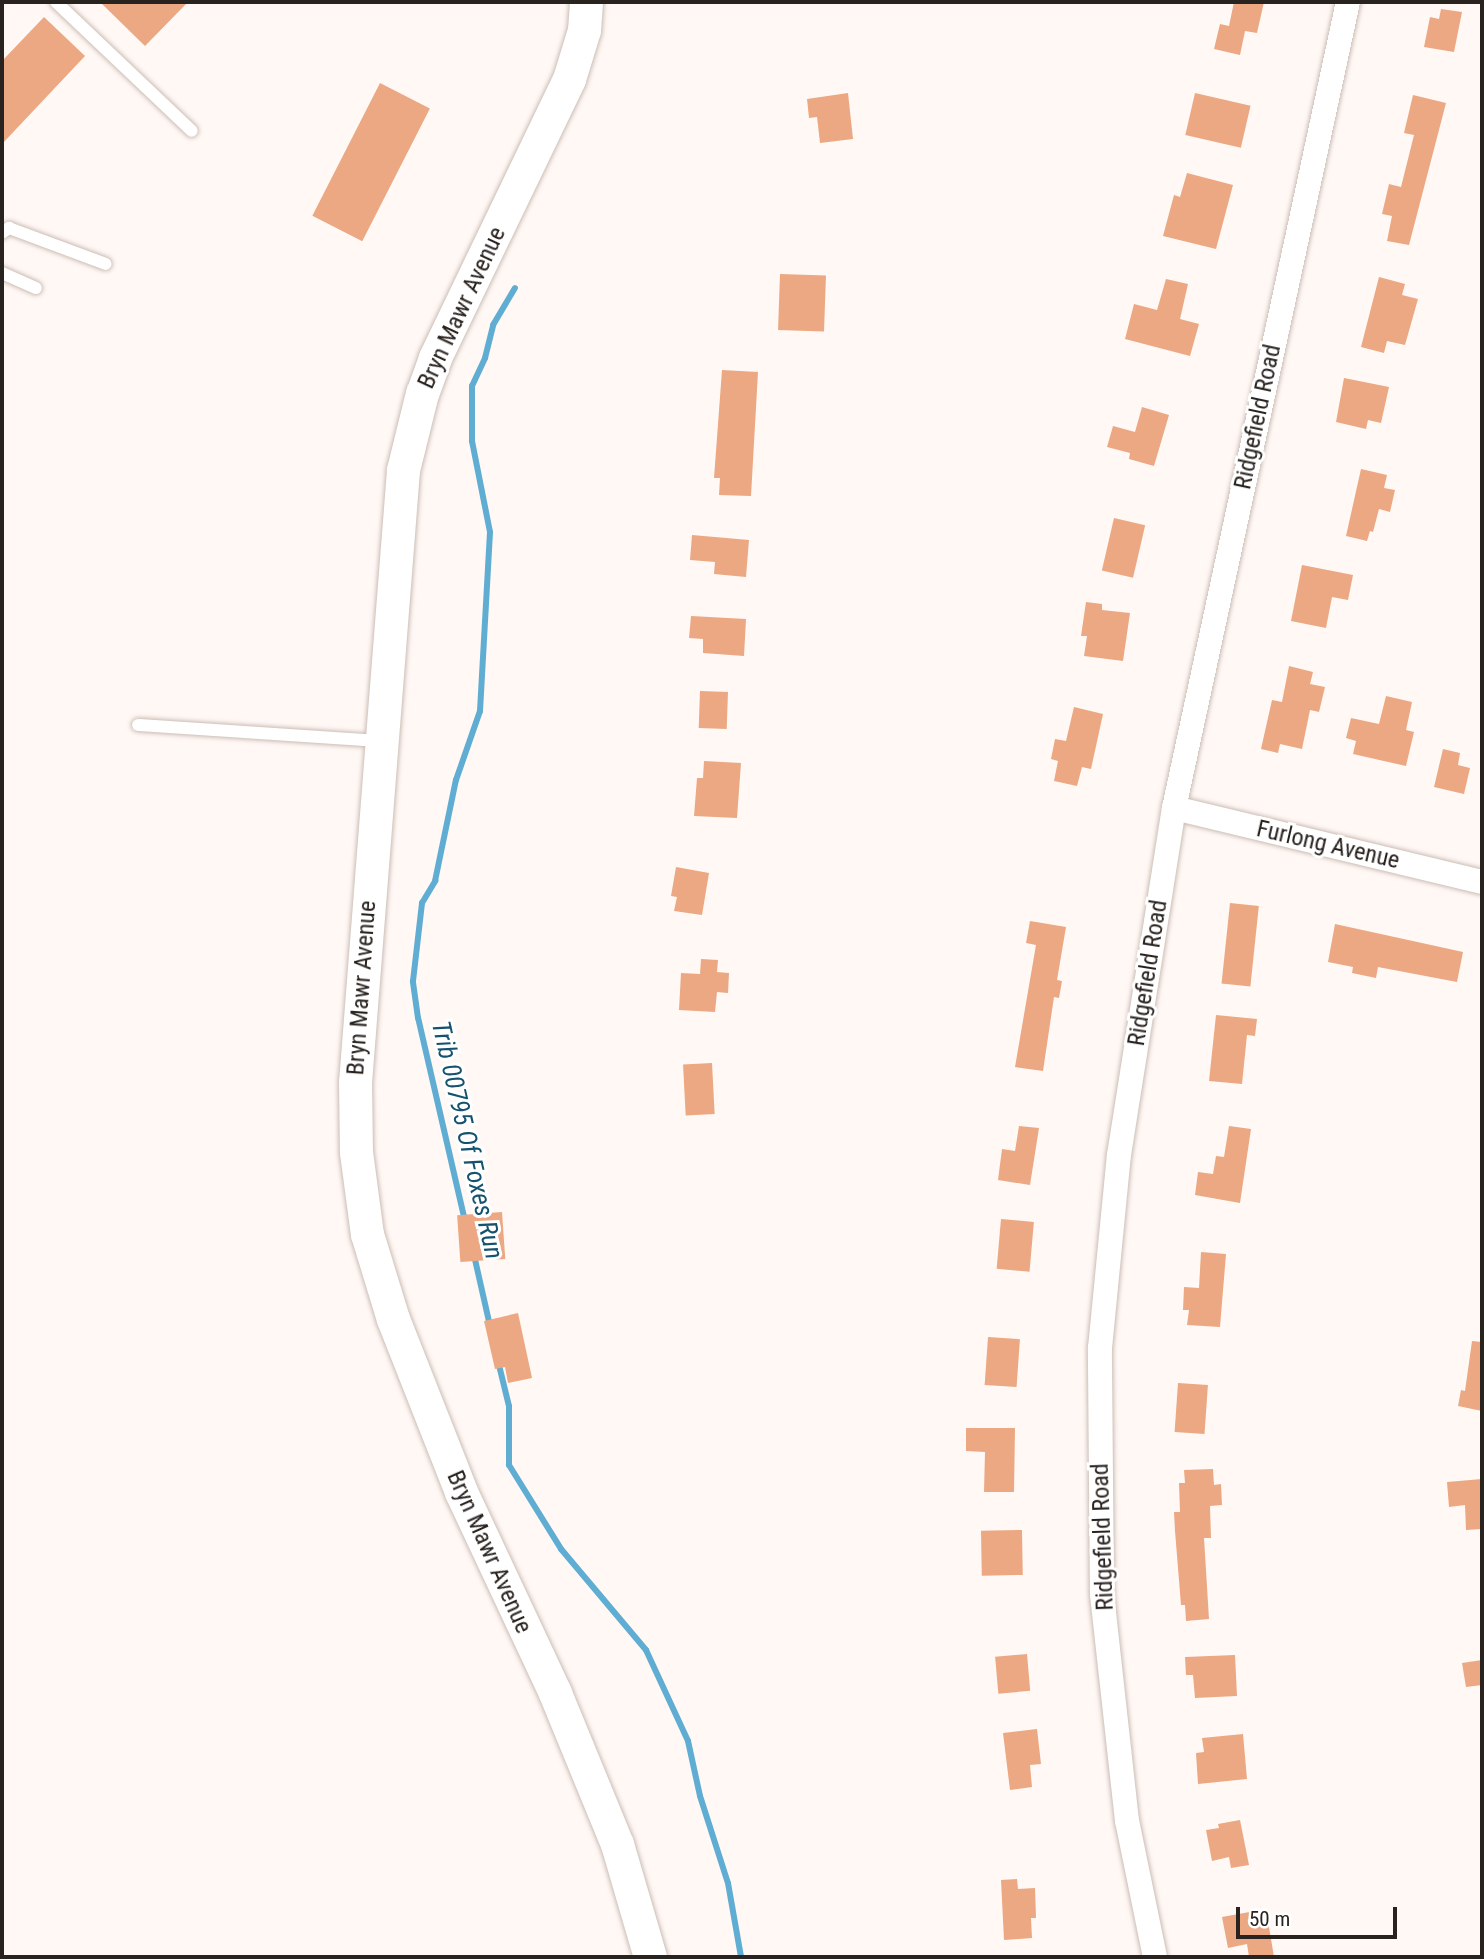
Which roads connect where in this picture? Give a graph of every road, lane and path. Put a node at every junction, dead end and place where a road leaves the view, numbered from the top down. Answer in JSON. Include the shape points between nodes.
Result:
{"nodes":[{"id":1,"x":57,"y":2,"type":"edge"},
{"id":2,"x":586,"y":2,"type":"edge"},
{"id":3,"x":1348,"y":2,"type":"edge"},
{"id":4,"x":192,"y":131,"type":"dead end"},
{"id":5,"x":2,"y":233,"type":"edge"},
{"id":6,"x":106,"y":264,"type":"dead end"},
{"id":7,"x":2,"y":273,"type":"edge"},
{"id":8,"x":36,"y":288,"type":"dead end"},
{"id":9,"x":138,"y":725,"type":"dead end"},
{"id":10,"x":381,"y":741,"type":"junction"},
{"id":11,"x":1174,"y":808,"type":"junction"},
{"id":12,"x":1482,"y":882,"type":"edge"},
{"id":13,"x":650,"y":1957,"type":"edge"},
{"id":14,"x":1155,"y":1957,"type":"edge"}],
"edges":[{"from":1,"to":4,"type":"lane"},
{"from":2,"to":10,"type":"main road","name":"Bryn Mawr Avenue","via":[[584,30],[564,91],[422,393],[403,470]]},
{"from":3,"to":11,"type":"street","name":"Ridgefield Road"},
{"from":5,"to":6,"type":"lane","via":[[9,228]]},
{"from":7,"to":8,"type":"lane"},
{"from":9,"to":10,"type":"lane"},
{"from":10,"to":13,"type":"main road","name":"Bryn Mawr Avenue","via":[[355,1083],[356,1152],[367,1234],[393,1319],[440,1440],[555,1693],[617,1844]]},
{"from":11,"to":12,"type":"street","name":"Furlong Avenue"},
{"from":11,"to":14,"type":"street","name":"Ridgefield Road","via":[[1119,1155],[1100,1348],[1102,1594],[1127,1821]]}]}
